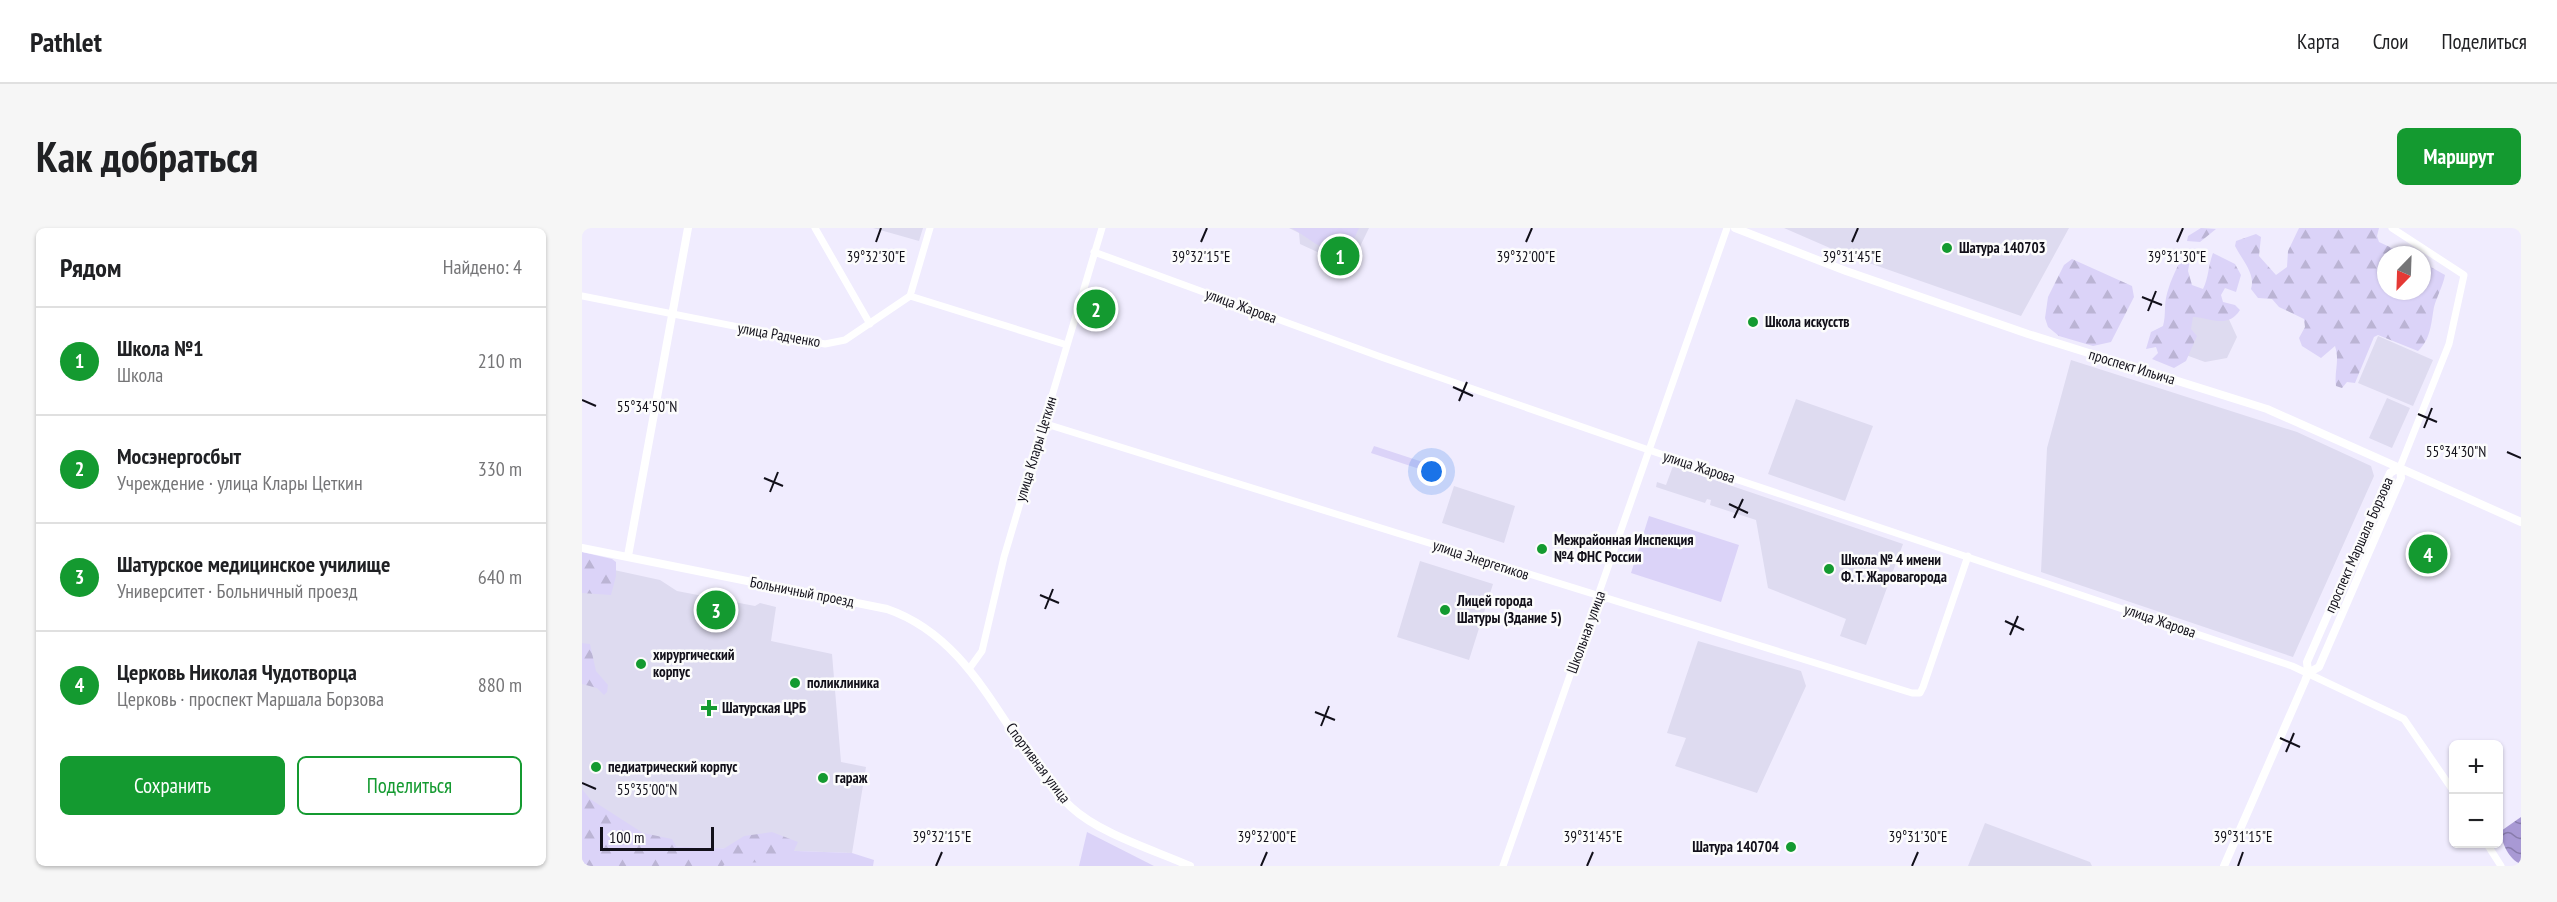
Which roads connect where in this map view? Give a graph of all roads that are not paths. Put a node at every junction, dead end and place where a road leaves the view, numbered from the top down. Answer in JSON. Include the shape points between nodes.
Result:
{"nodes":[{"id":1,"x":688,"y":228,"type":"edge"},
{"id":2,"x":815,"y":228,"type":"edge"},
{"id":3,"x":930,"y":228,"type":"edge"},
{"id":4,"x":1102,"y":228,"type":"edge"},
{"id":5,"x":1727,"y":228,"type":"edge"},
{"id":6,"x":1735,"y":228,"type":"edge"},
{"id":7,"x":2392,"y":228,"type":"edge"},
{"id":8,"x":1094,"y":252,"type":"junction"},
{"id":9,"x":582,"y":296,"type":"edge"},
{"id":10,"x":910,"y":296,"type":"junction"},
{"id":11,"x":672,"y":314,"type":"junction"},
{"id":12,"x":870,"y":324,"type":"junction"},
{"id":13,"x":1067,"y":345,"type":"junction"},
{"id":14,"x":1043,"y":423,"type":"junction"},
{"id":15,"x":1648,"y":450,"type":"junction"},
{"id":16,"x":2400,"y":467,"type":"junction"},
{"id":17,"x":2521,"y":522,"type":"edge"},
{"id":18,"x":582,"y":548,"type":"edge"},
{"id":19,"x":628,"y":556,"type":"junction"},
{"id":20,"x":1968,"y":556,"type":"junction"},
{"id":21,"x":1599,"y":597,"type":"junction"},
{"id":22,"x":969,"y":669,"type":"junction"},
{"id":23,"x":2308,"y":673,"type":"junction"},
{"id":24,"x":2449,"y":785,"type":"edge"},
{"id":25,"x":2490,"y":848,"type":"edge"},
{"id":26,"x":1190,"y":866,"type":"edge"},
{"id":27,"x":1503,"y":866,"type":"edge"},
{"id":28,"x":2224,"y":866,"type":"edge"},
{"id":29,"x":2501,"y":866,"type":"edge"}],
"edges":[{"from":1,"to":11,"type":"street"},
{"from":2,"to":12,"type":"street"},
{"from":3,"to":10,"type":"street"},
{"from":4,"to":8,"type":"street","name":"улица Клары Цеткин"},
{"from":5,"to":15,"type":"street","name":"Школьная улица"},
{"from":6,"to":16,"type":"street","name":"проспект Ильича","via":[[2028,334],[2268,409]]},
{"from":7,"to":16,"type":"street","via":[[2464,276],[2450,344]]},
{"from":8,"to":13,"type":"street","name":"улица Клары Цеткин"},
{"from":8,"to":15,"type":"street","name":"улица Жарова"},
{"from":9,"to":11,"type":"street","name":"улица Радченко"},
{"from":10,"to":12,"type":"street","name":"улица Радченко"},
{"from":10,"to":13,"type":"street"},
{"from":11,"to":12,"type":"street","name":"улица Радченко","via":[[825,344],[845,340]]},
{"from":11,"to":19,"type":"street"},
{"from":13,"to":14,"type":"street","name":"улица Клары Цеткин"},
{"from":14,"to":21,"type":"street","name":"улица Энергетиков"},
{"from":14,"to":22,"type":"street","name":"улица Клары Цеткин","via":[[1004,557],[982,651]]},
{"from":15,"to":20,"type":"street","name":"улица Жарова"},
{"from":15,"to":21,"type":"street","name":"Школьная улица"},
{"from":16,"to":17,"type":"street","name":"проспект Ильича"},
{"from":16,"to":23,"type":"street","name":"проспект Маршала Борзова","via":[[2390,473],[2307,662]]},
{"from":16,"to":23,"type":"street","name":"проспект Маршала Борзова","via":[[2401,478],[2319,667]]},
{"from":18,"to":19,"type":"street","name":"Больничный проезд"},
{"from":19,"to":22,"type":"street","name":"Больничный проезд","via":[[887,609],[925,627]]},
{"from":20,"to":21,"type":"street","name":"улица Энергетиков","via":[[1920,693]]},
{"from":20,"to":23,"type":"street","name":"улица Жарова"},
{"from":21,"to":27,"type":"street","name":"Школьная улица"},
{"from":22,"to":26,"type":"street","name":"Спортивная улица","via":[[1056,791],[1076,812]]},
{"from":23,"to":24,"type":"street","name":"улица Жарова","via":[[2403,719]]},
{"from":23,"to":28,"type":"street","name":"проспект Маршала Борзова"},
{"from":25,"to":29,"type":"street"}]}
